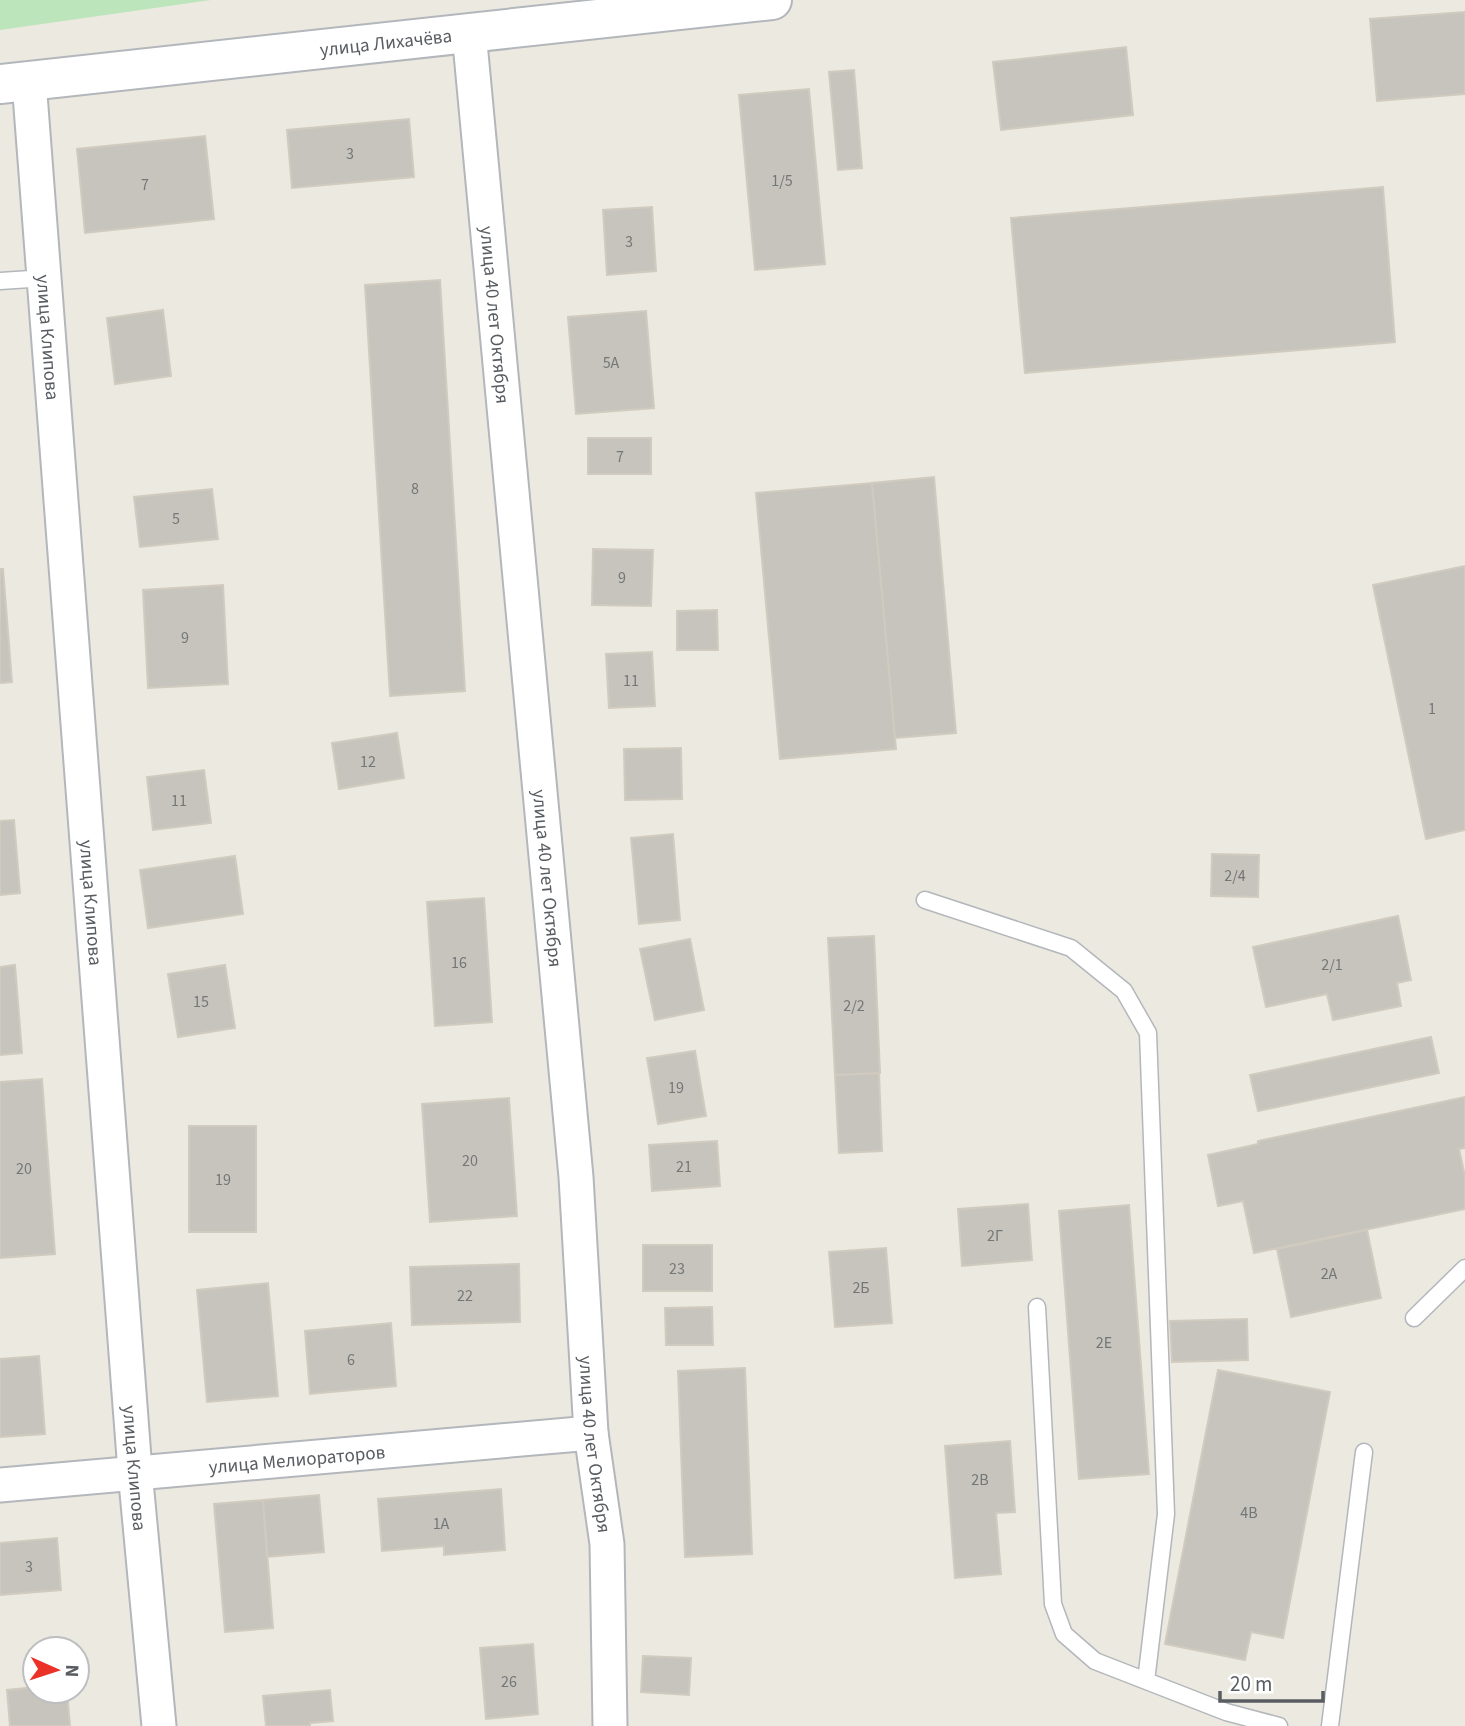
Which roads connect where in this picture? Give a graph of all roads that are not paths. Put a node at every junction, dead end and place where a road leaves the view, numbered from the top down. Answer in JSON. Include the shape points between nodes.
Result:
{"nodes":[{"id":1,"x":772,"y":0,"type":"edge"},
{"id":2,"x":647,"y":6,"type":"edge"},
{"id":3,"x":470,"y":32,"type":"junction"},
{"id":4,"x":14,"y":83,"type":"edge"},
{"id":5,"x":46,"y":278,"type":"junction"},
{"id":6,"x":0,"y":281,"type":"edge"},
{"id":7,"x":925,"y":900,"type":"dead end"},
{"id":8,"x":1465,"y":1268,"type":"edge"},
{"id":9,"x":1037,"y":1307,"type":"dead end"},
{"id":10,"x":1414,"y":1318,"type":"dead end"},
{"id":11,"x":592,"y":1433,"type":"junction"},
{"id":12,"x":1364,"y":1452,"type":"dead end"},
{"id":13,"x":135,"y":1471,"type":"junction"},
{"id":14,"x":0,"y":1485,"type":"edge"},
{"id":15,"x":1146,"y":1681,"type":"junction"},
{"id":16,"x":159,"y":1726,"type":"edge"},
{"id":17,"x":610,"y":1726,"type":"edge"},
{"id":18,"x":1279,"y":1726,"type":"edge"},
{"id":19,"x":1330,"y":1726,"type":"edge"}],
"edges":[{"from":1,"to":2,"type":"street","name":"улица Лихачёва"},
{"from":2,"to":3,"type":"street","name":"улица Лихачёва"},
{"from":3,"to":4,"type":"street","name":"улица Лихачёва"},
{"from":3,"to":11,"type":"street","name":"улица 40 лет Октября","via":[[576,1177]]},
{"from":4,"to":5,"type":"street","name":"улица Клипова"},
{"from":5,"to":6,"type":"lane"},
{"from":5,"to":13,"type":"street","name":"улица Клипова"},
{"from":7,"to":15,"type":"lane","via":[[1071,948],[1124,990],[1147,1033],[1166,1514]]},
{"from":8,"to":10,"type":"lane"},
{"from":9,"to":15,"type":"lane","via":[[1053,1604],[1064,1634],[1095,1661]]},
{"from":11,"to":13,"type":"street","name":"улица Мелиораторов"},
{"from":11,"to":17,"type":"street","name":"улица 40 лет Октября","via":[[607,1544]]},
{"from":12,"to":19,"type":"lane"},
{"from":13,"to":14,"type":"street","name":"улица Мелиораторов"},
{"from":13,"to":16,"type":"street","name":"улица Клипова"},
{"from":15,"to":18,"type":"lane","via":[[1226,1712]]}]}
